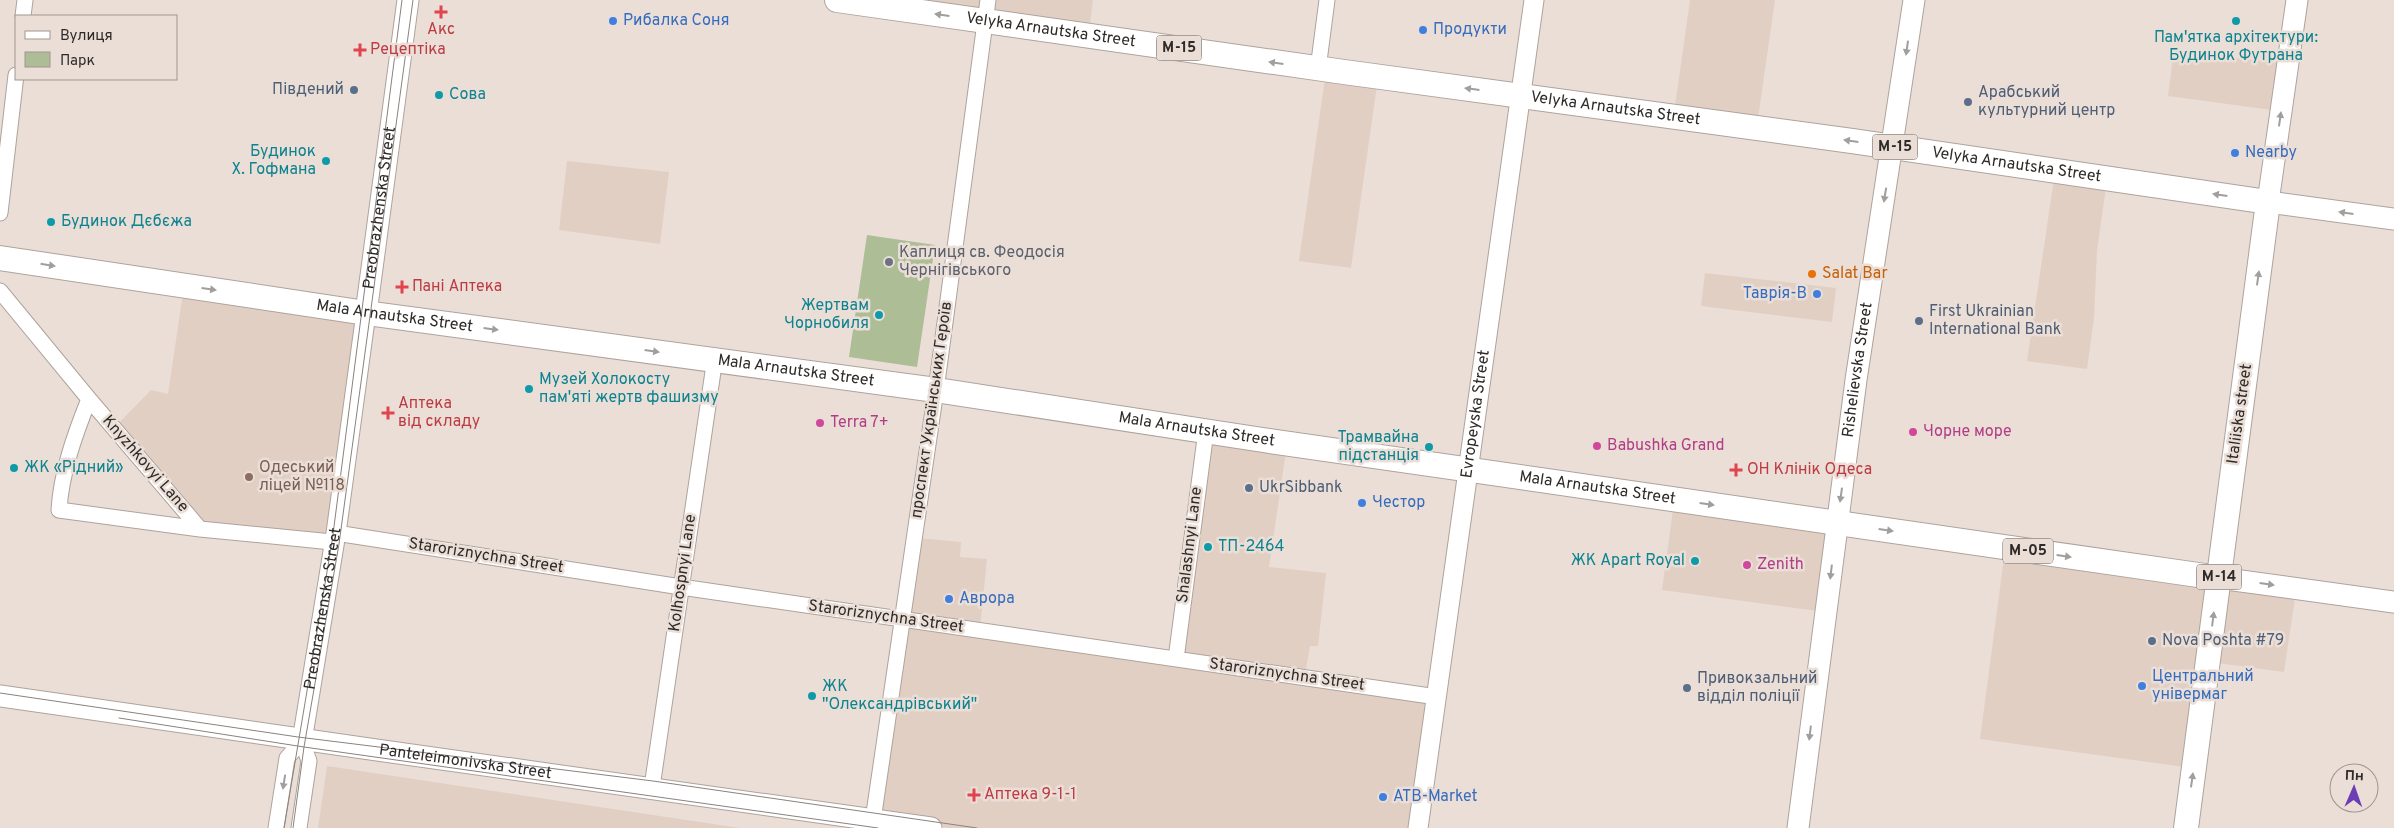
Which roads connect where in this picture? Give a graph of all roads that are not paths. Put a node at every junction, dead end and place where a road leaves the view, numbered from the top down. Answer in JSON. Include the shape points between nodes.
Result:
{"nodes":[{"id":1,"x":25,"y":0,"type":"edge"},
{"id":2,"x":408,"y":0,"type":"edge"},
{"id":3,"x":837,"y":0,"type":"edge"},
{"id":4,"x":1327,"y":0,"type":"edge"},
{"id":5,"x":1534,"y":0,"type":"edge"},
{"id":6,"x":1914,"y":0,"type":"edge"},
{"id":7,"x":2297,"y":0,"type":"edge"},
{"id":8,"x":986,"y":10,"type":"edge"},
{"id":9,"x":23,"y":15,"type":"edge"},
{"id":10,"x":1318,"y":69,"type":"junction"},
{"id":11,"x":15,"y":80,"type":"edge"},
{"id":12,"x":1520,"y":95,"type":"junction"},
{"id":13,"x":1893,"y":147,"type":"junction"},
{"id":14,"x":2268,"y":202,"type":"junction"},
{"id":15,"x":0,"y":214,"type":"edge"},
{"id":16,"x":2394,"y":219,"type":"edge"},
{"id":17,"x":0,"y":258,"type":"edge"},
{"id":18,"x":0,"y":291,"type":"edge"},
{"id":19,"x":366,"y":312,"type":"junction"},
{"id":20,"x":715,"y":358,"type":"junction"},
{"id":21,"x":936,"y":390,"type":"junction"},
{"id":22,"x":89,"y":399,"type":"junction"},
{"id":23,"x":1206,"y":431,"type":"junction"},
{"id":24,"x":1468,"y":469,"type":"junction"},
{"id":25,"x":1837,"y":523,"type":"junction"},
{"id":26,"x":200,"y":529,"type":"junction"},
{"id":27,"x":336,"y":533,"type":"junction"},
{"id":28,"x":2218,"y":578,"type":"junction"},
{"id":29,"x":681,"y":587,"type":"junction"},
{"id":30,"x":2394,"y":602,"type":"edge"},
{"id":31,"x":902,"y":619,"type":"junction"},
{"id":32,"x":1176,"y":659,"type":"junction"},
{"id":33,"x":0,"y":696,"type":"edge"},
{"id":34,"x":1437,"y":697,"type":"junction"},
{"id":35,"x":302,"y":741,"type":"junction"},
{"id":36,"x":652,"y":787,"type":"junction"},
{"id":37,"x":873,"y":820,"type":"junction"},
{"id":38,"x":276,"y":828,"type":"edge"},
{"id":39,"x":288,"y":828,"type":"edge"},
{"id":40,"x":299,"y":828,"type":"edge"},
{"id":41,"x":931,"y":828,"type":"edge"},
{"id":42,"x":1418,"y":828,"type":"edge"},
{"id":43,"x":1798,"y":828,"type":"edge"},
{"id":44,"x":2186,"y":828,"type":"edge"}],
"edges":[{"from":1,"to":9,"type":"street"},
{"from":2,"to":19,"type":"main road","name":"Preobrazhenska Street"},
{"from":8,"to":3,"type":"main road","name":"Velyka Arnautska Street","number":"М-15","one_way":true},
{"from":4,"to":10,"type":"street"},
{"from":5,"to":12,"type":"street","name":"Evropeyska Street"},
{"from":6,"to":13,"type":"main road","name":"Rishelievska Street","one_way":true},
{"from":14,"to":7,"type":"main road","name":"Italiiska street","number":"М-14","one_way":true},
{"from":10,"to":8,"type":"main road","name":"Velyka Arnautska Street","number":"М-15","one_way":true},
{"from":8,"to":21,"type":"street","name":"проспект Українських Героїв"},
{"from":12,"to":10,"type":"main road","name":"Velyka Arnautska Street","number":"М-15","one_way":true},
{"from":11,"to":15,"type":"street"},
{"from":13,"to":12,"type":"main road","name":"Velyka Arnautska Street","number":"М-15","one_way":true},
{"from":12,"to":24,"type":"street","name":"Evropeyska Street"},
{"from":14,"to":13,"type":"main road","name":"Velyka Arnautska Street","number":"М-15","one_way":true},
{"from":13,"to":25,"type":"main road","name":"Rishelievska Street","one_way":true,"via":[[1866,310]]},
{"from":16,"to":14,"type":"main road","name":"Velyka Arnautska Street","one_way":true},
{"from":28,"to":14,"type":"main road","name":"Italiiska street","number":"М-14","one_way":true},
{"from":17,"to":19,"type":"main road","name":"Mala Arnautska Street","number":"М-05","one_way":true},
{"from":18,"to":22,"type":"street","name":"Knyzhkovyi Lane"},
{"from":19,"to":20,"type":"main road","name":"Mala Arnautska Street","number":"М-05","one_way":true},
{"from":19,"to":27,"type":"street","name":"Preobrazhenska Street"},
{"from":20,"to":21,"type":"main road","name":"Mala Arnautska Street","number":"М-05"},
{"from":20,"to":29,"type":"street","name":"Kolhospnyi Lane"},
{"from":21,"to":23,"type":"main road","name":"Mala Arnautska Street","number":"М-05"},
{"from":21,"to":31,"type":"street","name":"проспект Українських Героїв"},
{"from":22,"to":26,"type":"street","name":"Knyzhkovyi Lane"},
{"from":22,"to":26,"type":"street","name":"Knyzhkovyi Lane","via":[[77,430],[58,510]]},
{"from":23,"to":24,"type":"main road","name":"Mala Arnautska Street","number":"М-05"},
{"from":23,"to":32,"type":"street","name":"Shalashnyi Lane"},
{"from":24,"to":25,"type":"main road","name":"Mala Arnautska Street","number":"М-05","one_way":true},
{"from":24,"to":34,"type":"street","name":"Evropeyska Street"},
{"from":25,"to":28,"type":"main road","name":"Mala Arnautska Street","number":"М-05","one_way":true},
{"from":25,"to":43,"type":"main road","name":"Rishelievska Street","one_way":true},
{"from":26,"to":27,"type":"street","name":"Knyzhkovyi Lane","via":[[332,542]]},
{"from":27,"to":29,"type":"street","name":"Staroriznychna Street"},
{"from":27,"to":35,"type":"street","name":"Preobrazhenska Street"},
{"from":28,"to":30,"type":"main road","name":"Mala Arnautska Street","number":"М-05","one_way":true},
{"from":44,"to":28,"type":"main road","name":"Italiiska street","number":"М-14","one_way":true},
{"from":29,"to":31,"type":"street","name":"Staroriznychna Street"},
{"from":29,"to":36,"type":"street","name":"Kolhospnyi Lane"},
{"from":31,"to":32,"type":"street","name":"Staroriznychna Street"},
{"from":31,"to":37,"type":"street","name":"проспект Українських Героїв"},
{"from":32,"to":34,"type":"street","name":"Staroriznychna Street"},
{"from":33,"to":35,"type":"main road","name":"Panteleimonivska Street"},
{"from":34,"to":42,"type":"street","name":"Evropeyska Street"},
{"from":35,"to":36,"type":"main road","name":"Panteleimonivska Street"},
{"from":35,"to":38,"type":"street","name":"Preobrazhenska Street","one_way":true,"via":[[287,758]]},
{"from":35,"to":39,"type":"street","name":"Preobrazhenska Street"},
{"from":35,"to":40,"type":"street","name":"Preobrazhenska Street","via":[[308,761]]},
{"from":36,"to":37,"type":"main road","name":"Panteleimonivska Street"},
{"from":37,"to":41,"type":"main road","name":"Panteleimonivska Street"}]}
